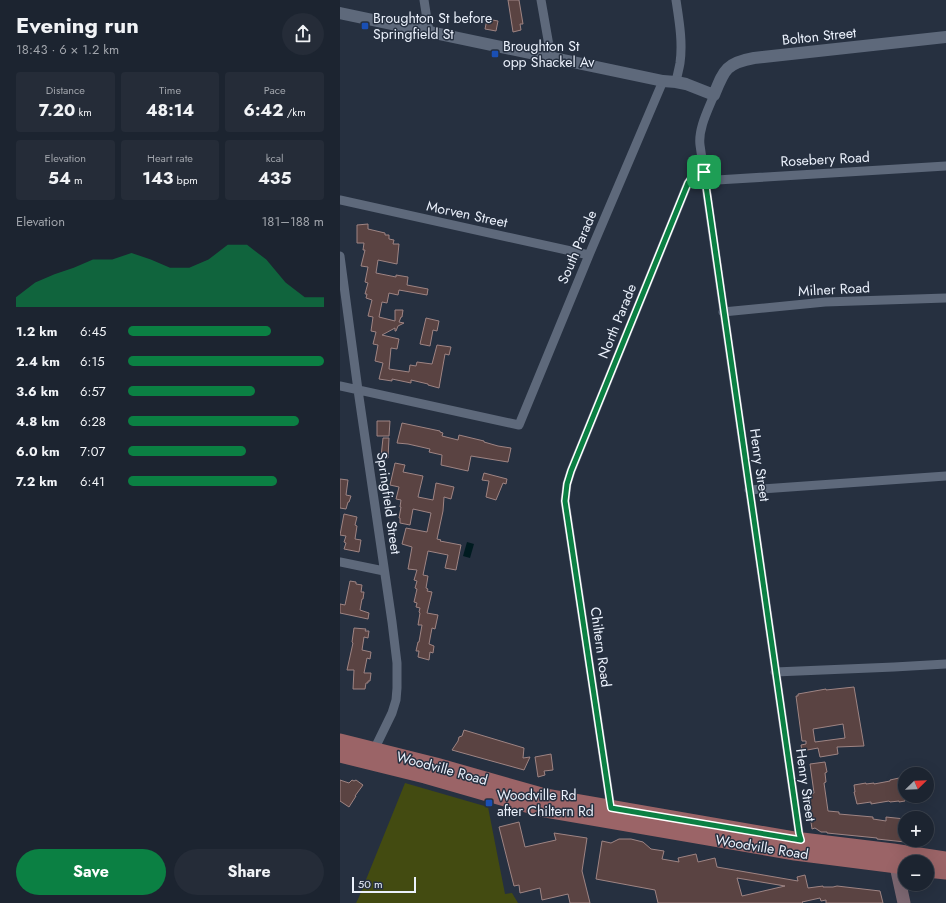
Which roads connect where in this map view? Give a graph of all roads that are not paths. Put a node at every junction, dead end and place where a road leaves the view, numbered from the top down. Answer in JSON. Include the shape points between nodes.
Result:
{"nodes":[{"id":1,"x":424,"y":0,"type":"edge"},
{"id":2,"x":542,"y":0,"type":"edge"},
{"id":3,"x":676,"y":0,"type":"edge"},
{"id":4,"x":340,"y":12,"type":"edge"},
{"id":5,"x":429,"y":32,"type":"junction"},
{"id":6,"x":946,"y":37,"type":"edge"},
{"id":7,"x":551,"y":57,"type":"junction"},
{"id":8,"x":663,"y":81,"type":"junction"},
{"id":9,"x":681,"y":83,"type":"junction"},
{"id":10,"x":714,"y":95,"type":"junction"},
{"id":11,"x":946,"y":166,"type":"edge"},
{"id":12,"x":705,"y":177,"type":"junction"},
{"id":13,"x":340,"y":200,"type":"edge"},
{"id":14,"x":589,"y":255,"type":"junction"},
{"id":15,"x":340,"y":256,"type":"edge"},
{"id":16,"x":946,"y":298,"type":"edge"},
{"id":17,"x":723,"y":312,"type":"junction"},
{"id":18,"x":340,"y":386,"type":"edge"},
{"id":19,"x":358,"y":390,"type":"junction"},
{"id":20,"x":946,"y":476,"type":"edge"},
{"id":21,"x":566,"y":489,"type":"joint"},
{"id":22,"x":749,"y":490,"type":"junction"},
{"id":23,"x":340,"y":562,"type":"edge"},
{"id":24,"x":384,"y":571,"type":"junction"},
{"id":25,"x":946,"y":664,"type":"edge"},
{"id":26,"x":775,"y":672,"type":"junction"},
{"id":27,"x":340,"y":741,"type":"edge"},
{"id":28,"x":374,"y":750,"type":"junction"},
{"id":29,"x":340,"y":755,"type":"edge"},
{"id":30,"x":385,"y":760,"type":"junction"},
{"id":31,"x":426,"y":770,"type":"junction"},
{"id":32,"x":611,"y":808,"type":"junction"},
{"id":33,"x":801,"y":840,"type":"junction"},
{"id":34,"x":893,"y":851,"type":"junction"},
{"id":35,"x":946,"y":859,"type":"edge"},
{"id":36,"x":898,"y":862,"type":"edge"},
{"id":37,"x":898,"y":866,"type":"edge"},
{"id":38,"x":934,"y":871,"type":"edge"},
{"id":39,"x":946,"y":872,"type":"edge"},
{"id":40,"x":903,"y":891,"type":"edge"},
{"id":41,"x":904,"y":903,"type":"edge"}],
"edges":[{"from":1,"to":5,"type":"street"},
{"from":2,"to":7,"type":"street"},
{"from":3,"to":9,"type":"street","via":[[681,43]]},
{"from":4,"to":5,"type":"street"},
{"from":5,"to":7,"type":"street"},
{"from":6,"to":10,"type":"street","name":"Bolton Street","via":[[742,60],[732,65],[721,76]]},
{"from":7,"to":8,"type":"street"},
{"from":8,"to":9,"type":"street"},
{"from":8,"to":14,"type":"street","name":"South Parade"},
{"from":9,"to":10,"type":"street"},
{"from":10,"to":12,"type":"street","name":"Henry Street","via":[[699,139]]},
{"from":11,"to":12,"type":"street","name":"Rosebery Road","via":[[717,180]]},
{"from":12,"to":17,"type":"street","name":"Henry Street"},
{"from":12,"to":21,"type":"street","name":"North Parade","via":[[693,176],[688,183],[571,471]]},
{"from":13,"to":14,"type":"street","name":"Morven Street"},
{"from":14,"to":19,"type":"street","name":"South Parade","via":[[520,425]]},
{"from":15,"to":19,"type":"street","name":"Springfield Street"},
{"from":16,"to":17,"type":"street","name":"Milner Road","via":[[825,302]]},
{"from":17,"to":22,"type":"street","name":"Henry Street"},
{"from":18,"to":19,"type":"street"},
{"from":19,"to":24,"type":"street","name":"Springfield Street"},
{"from":20,"to":22,"type":"street"},
{"from":21,"to":32,"type":"street","name":"Chiltern Road","via":[[565,501]]},
{"from":22,"to":26,"type":"street","name":"Henry Street"},
{"from":23,"to":24,"type":"street"},
{"from":24,"to":28,"type":"street","name":"Springfield Street","via":[[396,649],[398,688],[392,713]]},
{"from":25,"to":26,"type":"street"},
{"from":26,"to":33,"type":"street","name":"Henry Street"},
{"from":27,"to":28,"type":"main road","name":"Woodville Road"},
{"from":28,"to":30,"type":"main road","name":"Woodville Road"},
{"from":29,"to":30,"type":"main road","name":"Woodville Road"},
{"from":30,"to":31,"type":"main road","name":"Woodville Road"},
{"from":31,"to":32,"type":"main road","name":"Woodville Road"},
{"from":31,"to":37,"type":"main road","name":"Woodville Road","via":[[540,809],[795,853]]},
{"from":32,"to":33,"type":"main road","name":"Woodville Road"},
{"from":33,"to":34,"type":"main road","name":"Woodville Road"},
{"from":34,"to":35,"type":"main road","name":"Woodville Road"},
{"from":34,"to":36,"type":"main road"},
{"from":38,"to":39,"type":"main road"},
{"from":40,"to":41,"type":"main road"}]}
